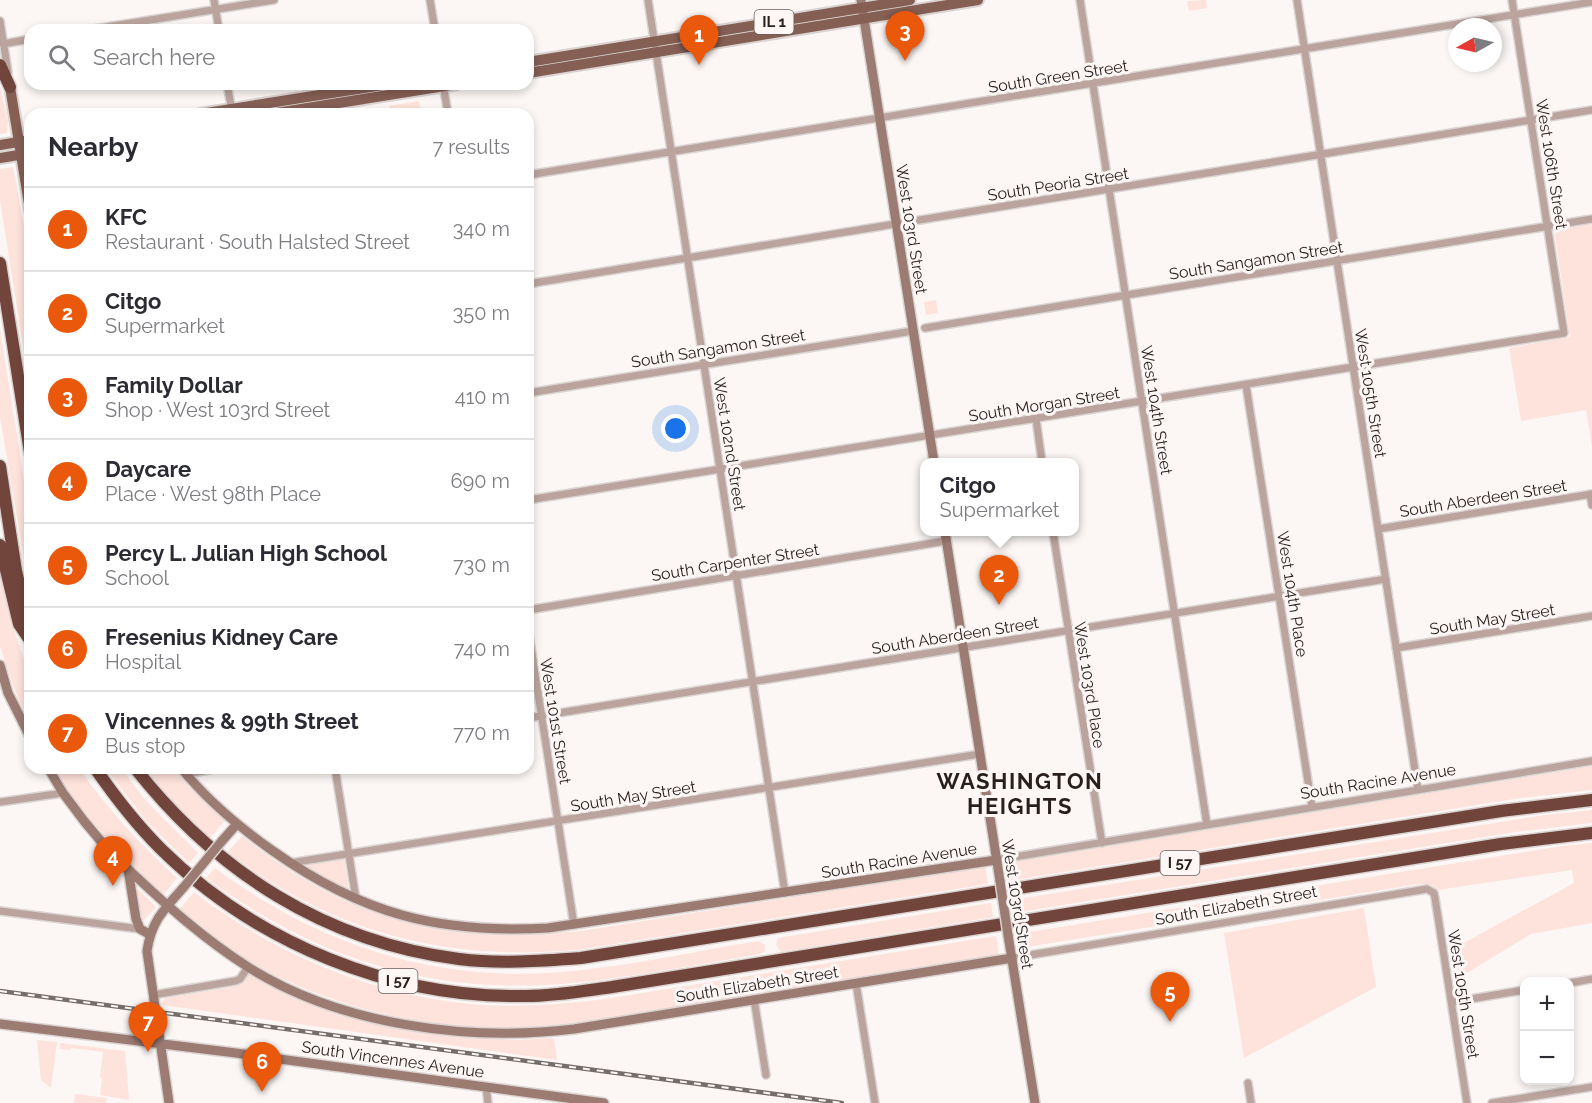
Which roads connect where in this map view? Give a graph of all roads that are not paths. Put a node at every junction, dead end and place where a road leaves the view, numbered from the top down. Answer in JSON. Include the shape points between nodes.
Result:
{"nodes":[{"id":1,"x":214,"y":0,"type":"edge"},
{"id":2,"x":274,"y":0,"type":"edge"},
{"id":3,"x":430,"y":0,"type":"edge"},
{"id":4,"x":648,"y":0,"type":"edge"},
{"id":5,"x":910,"y":0,"type":"edge"},
{"id":6,"x":978,"y":0,"type":"edge"},
{"id":7,"x":1080,"y":0,"type":"edge"},
{"id":8,"x":1296,"y":0,"type":"edge"},
{"id":9,"x":1512,"y":0,"type":"edge"},
{"id":10,"x":1592,"y":2,"type":"edge"},
{"id":11,"x":215,"y":9,"type":"junction"},
{"id":12,"x":863,"y":9,"type":"edge"},
{"id":13,"x":1515,"y":15,"type":"junction"},
{"id":14,"x":0,"y":21,"type":"edge"},
{"id":15,"x":124,"y":24,"type":"edge"},
{"id":16,"x":218,"y":24,"type":"edge"},
{"id":17,"x":434,"y":24,"type":"edge"},
{"id":18,"x":24,"y":40,"type":"edge"},
{"id":19,"x":3,"y":44,"type":"junction"},
{"id":20,"x":656,"y":47,"type":"junction"},
{"id":21,"x":1304,"y":50,"type":"junction"},
{"id":22,"x":534,"y":61,"type":"edge"},
{"id":23,"x":0,"y":65,"type":"edge"},
{"id":24,"x":534,"y":72,"type":"edge"},
{"id":25,"x":1093,"y":84,"type":"junction"},
{"id":26,"x":10,"y":87,"type":"junction"},
{"id":27,"x":228,"y":90,"type":"edge"},
{"id":28,"x":355,"y":90,"type":"edge"},
{"id":29,"x":413,"y":90,"type":"edge"},
{"id":30,"x":444,"y":90,"type":"edge"},
{"id":31,"x":231,"y":108,"type":"edge"},
{"id":32,"x":254,"y":108,"type":"edge"},
{"id":33,"x":306,"y":108,"type":"edge"},
{"id":34,"x":447,"y":108,"type":"edge"},
{"id":35,"x":1592,"y":110,"type":"edge"},
{"id":36,"x":880,"y":118,"type":"junction"},
{"id":37,"x":1531,"y":120,"type":"junction"},
{"id":38,"x":24,"y":141,"type":"edge"},
{"id":39,"x":0,"y":145,"type":"edge"},
{"id":40,"x":672,"y":152,"type":"junction"},
{"id":41,"x":24,"y":154,"type":"edge"},
{"id":42,"x":1320,"y":155,"type":"junction"},
{"id":43,"x":0,"y":158,"type":"edge"},
{"id":44,"x":534,"y":174,"type":"edge"},
{"id":45,"x":1109,"y":190,"type":"junction"},
{"id":46,"x":1592,"y":219,"type":"edge"},
{"id":47,"x":897,"y":225,"type":"junction"},
{"id":48,"x":1548,"y":226,"type":"junction"},
{"id":49,"x":688,"y":259,"type":"junction"},
{"id":50,"x":1337,"y":260,"type":"junction"},
{"id":51,"x":0,"y":263,"type":"edge"},
{"id":52,"x":534,"y":283,"type":"edge"},
{"id":53,"x":1125,"y":295,"type":"junction"},
{"id":54,"x":925,"y":328,"type":"dead end"},
{"id":55,"x":913,"y":331,"type":"junction"},
{"id":56,"x":1564,"y":333,"type":"joint"},
{"id":57,"x":704,"y":364,"type":"junction"},
{"id":58,"x":1353,"y":368,"type":"junction"},
{"id":59,"x":1246,"y":385,"type":"junction"},
{"id":60,"x":534,"y":392,"type":"edge"},
{"id":61,"x":1142,"y":402,"type":"junction"},
{"id":62,"x":24,"y":414,"type":"edge"},
{"id":63,"x":1035,"y":419,"type":"junction"},
{"id":64,"x":930,"y":436,"type":"junction"},
{"id":65,"x":933,"y":458,"type":"edge"},
{"id":66,"x":1041,"y":458,"type":"edge"},
{"id":67,"x":0,"y":466,"type":"edge"},
{"id":68,"x":720,"y":470,"type":"junction"},
{"id":69,"x":1591,"y":494,"type":"edge"},
{"id":70,"x":534,"y":499,"type":"edge"},
{"id":71,"x":1592,"y":505,"type":"edge"},
{"id":72,"x":1378,"y":529,"type":"junction"},
{"id":73,"x":945,"y":536,"type":"edge"},
{"id":74,"x":1054,"y":536,"type":"edge"},
{"id":75,"x":0,"y":545,"type":"edge"},
{"id":76,"x":736,"y":576,"type":"junction"},
{"id":77,"x":1386,"y":579,"type":"junction"},
{"id":78,"x":1280,"y":596,"type":"junction"},
{"id":79,"x":24,"y":604,"type":"edge"},
{"id":80,"x":534,"y":609,"type":"edge"},
{"id":81,"x":1174,"y":613,"type":"junction"},
{"id":82,"x":1592,"y":616,"type":"edge"},
{"id":83,"x":24,"y":631,"type":"edge"},
{"id":84,"x":1068,"y":631,"type":"junction"},
{"id":85,"x":963,"y":648,"type":"junction"},
{"id":86,"x":1396,"y":648,"type":"junction"},
{"id":87,"x":0,"y":664,"type":"edge"},
{"id":88,"x":534,"y":666,"type":"edge"},
{"id":89,"x":752,"y":682,"type":"junction"},
{"id":90,"x":4,"y":693,"type":"edge"},
{"id":91,"x":542,"y":716,"type":"junction"},
{"id":92,"x":534,"y":717,"type":"edge"},
{"id":93,"x":24,"y":727,"type":"edge"},
{"id":94,"x":980,"y":754,"type":"junction"},
{"id":95,"x":1592,"y":761,"type":"edge"},
{"id":96,"x":52,"y":774,"type":"edge"},
{"id":97,"x":100,"y":774,"type":"edge"},
{"id":98,"x":140,"y":774,"type":"edge"},
{"id":99,"x":186,"y":774,"type":"edge"},
{"id":100,"x":336,"y":774,"type":"edge"},
{"id":101,"x":769,"y":788,"type":"junction"},
{"id":102,"x":1418,"y":790,"type":"junction"},
{"id":103,"x":63,"y":793,"type":"junction"},
{"id":104,"x":1592,"y":800,"type":"edge"},
{"id":105,"x":0,"y":802,"type":"edge"},
{"id":106,"x":1312,"y":807,"type":"junction"},
{"id":107,"x":558,"y":821,"type":"junction"},
{"id":108,"x":237,"y":824,"type":"junction"},
{"id":109,"x":1207,"y":825,"type":"junction"},
{"id":110,"x":1592,"y":833,"type":"edge"},
{"id":111,"x":1102,"y":843,"type":"junction"},
{"id":112,"x":348,"y":855,"type":"junction"},
{"id":113,"x":996,"y":860,"type":"junction"},
{"id":114,"x":290,"y":863,"type":"junction"},
{"id":115,"x":128,"y":869,"type":"junction"},
{"id":116,"x":1430,"y":890,"type":"joint"},
{"id":117,"x":785,"y":893,"type":"junction"},
{"id":118,"x":356,"y":899,"type":"junction"},
{"id":119,"x":167,"y":906,"type":"junction"},
{"id":120,"x":0,"y":911,"type":"edge"},
{"id":121,"x":574,"y":925,"type":"junction"},
{"id":122,"x":144,"y":932,"type":"junction"},
{"id":123,"x":1012,"y":958,"type":"junction"},
{"id":124,"x":248,"y":967,"type":"junction"},
{"id":125,"x":1592,"y":979,"type":"edge"},
{"id":126,"x":1574,"y":982,"type":"edge"},
{"id":127,"x":856,"y":983,"type":"junction"},
{"id":128,"x":1520,"y":991,"type":"edge"},
{"id":129,"x":153,"y":995,"type":"junction"},
{"id":130,"x":754,"y":999,"type":"junction"},
{"id":131,"x":1453,"y":1002,"type":"junction"},
{"id":132,"x":0,"y":1024,"type":"edge"},
{"id":133,"x":160,"y":1044,"type":"junction"},
{"id":134,"x":766,"y":1075,"type":"dead end"},
{"id":135,"x":1248,"y":1083,"type":"dead end"},
{"id":136,"x":486,"y":1087,"type":"junction"},
{"id":137,"x":1592,"y":1087,"type":"edge"},
{"id":138,"x":169,"y":1103,"type":"edge"},
{"id":139,"x":488,"y":1103,"type":"edge"},
{"id":140,"x":604,"y":1103,"type":"edge"},
{"id":141,"x":875,"y":1103,"type":"edge"},
{"id":142,"x":1035,"y":1103,"type":"edge"},
{"id":143,"x":1251,"y":1103,"type":"edge"},
{"id":144,"x":1467,"y":1103,"type":"edge"},
{"id":145,"x":1492,"y":1103,"type":"edge"}],
"edges":[{"from":1,"to":11,"type":"street"},
{"from":2,"to":11,"type":"street"},
{"from":3,"to":17,"type":"street"},
{"from":4,"to":20,"type":"street","name":"West 102nd Street"},
{"from":5,"to":12,"type":"main road","number":"IL 1"},
{"from":6,"to":12,"type":"main road","number":"IL 1"},
{"from":7,"to":25,"type":"street","name":"West 104th Street"},
{"from":8,"to":21,"type":"street","name":"West 105th Street"},
{"from":9,"to":13,"type":"street","name":"West 106th Street"},
{"from":10,"to":13,"type":"street","name":"South Green Street"},
{"from":11,"to":15,"type":"street"},
{"from":11,"to":16,"type":"street"},
{"from":12,"to":20,"type":"main road","number":"IL 1"},
{"from":12,"to":36,"type":"street","name":"West 103rd Street"},
{"from":13,"to":21,"type":"street","name":"South Green Street"},
{"from":13,"to":37,"type":"street","name":"West 106th Street"},
{"from":14,"to":19,"type":"street"},
{"from":18,"to":19,"type":"street"},
{"from":19,"to":26,"type":"street"},
{"from":20,"to":22,"type":"main road","number":"IL 1"},
{"from":20,"to":24,"type":"main road","number":"IL 1"},
{"from":20,"to":40,"type":"street","name":"West 102nd Street"},
{"from":21,"to":25,"type":"street","name":"South Green Street"},
{"from":21,"to":42,"type":"street","name":"West 105th Street"},
{"from":23,"to":26,"type":"highway"},
{"from":25,"to":36,"type":"street","name":"South Green Street"},
{"from":25,"to":45,"type":"street","name":"West 104th Street"},
{"from":26,"to":38,"type":"main road"},
{"from":27,"to":31,"type":"street"},
{"from":28,"to":32,"type":"main road"},
{"from":29,"to":33,"type":"main road"},
{"from":30,"to":34,"type":"street"},
{"from":35,"to":37,"type":"street","name":"South Peoria Street"},
{"from":36,"to":40,"type":"street","name":"South Green Street"},
{"from":36,"to":47,"type":"street","name":"West 103rd Street"},
{"from":37,"to":42,"type":"street","name":"South Peoria Street"},
{"from":37,"to":48,"type":"street","name":"West 106th Street"},
{"from":38,"to":39,"type":"main road"},
{"from":40,"to":44,"type":"street","name":"South Green Street"},
{"from":40,"to":49,"type":"street","name":"West 102nd Street"},
{"from":41,"to":43,"type":"main road"},
{"from":42,"to":45,"type":"street","name":"South Peoria Street"},
{"from":42,"to":50,"type":"street","name":"West 105th Street"},
{"from":45,"to":47,"type":"street","name":"South Peoria Street"},
{"from":45,"to":53,"type":"street","name":"West 104th Street"},
{"from":46,"to":48,"type":"street","name":"South Sangamon Street"},
{"from":47,"to":49,"type":"street","name":"South Peoria Street"},
{"from":47,"to":55,"type":"street","name":"West 103rd Street"},
{"from":48,"to":50,"type":"street","name":"South Sangamon Street"},
{"from":48,"to":56,"type":"street","name":"West 106th Street"},
{"from":49,"to":52,"type":"street","name":"South Peoria Street"},
{"from":49,"to":57,"type":"street","name":"West 102nd Street"},
{"from":50,"to":53,"type":"street","name":"South Sangamon Street"},
{"from":50,"to":58,"type":"street","name":"West 105th Street"},
{"from":51,"to":62,"type":"highway"},
{"from":53,"to":54,"type":"street","name":"South Sangamon Street"},
{"from":53,"to":61,"type":"street","name":"West 104th Street"},
{"from":55,"to":57,"type":"street","name":"South Sangamon Street"},
{"from":55,"to":64,"type":"street","name":"West 103rd Street"},
{"from":56,"to":58,"type":"street","name":"South Morgan Street"},
{"from":57,"to":60,"type":"street","name":"South Sangamon Street"},
{"from":57,"to":68,"type":"street","name":"West 102nd Street"},
{"from":58,"to":59,"type":"street","name":"South Morgan Street"},
{"from":58,"to":72,"type":"street","name":"West 105th Street"},
{"from":59,"to":61,"type":"street","name":"South Morgan Street"},
{"from":59,"to":78,"type":"street","name":"West 104th Place"},
{"from":61,"to":63,"type":"street","name":"South Morgan Street"},
{"from":61,"to":81,"type":"street","name":"West 104th Street"},
{"from":63,"to":64,"type":"street","name":"South Morgan Street"},
{"from":63,"to":66,"type":"street"},
{"from":64,"to":65,"type":"street","name":"West 103rd Street"},
{"from":64,"to":68,"type":"street","name":"South Morgan Street"},
{"from":67,"to":79,"type":"highway"},
{"from":68,"to":70,"type":"street","name":"South Morgan Street"},
{"from":68,"to":76,"type":"street","name":"West 102nd Street"},
{"from":69,"to":71,"type":"street"},
{"from":69,"to":72,"type":"street","name":"South Aberdeen Street"},
{"from":72,"to":77,"type":"street","name":"West 105th Street"},
{"from":73,"to":76,"type":"street","name":"South Carpenter Street"},
{"from":73,"to":85,"type":"street","name":"West 103rd Street"},
{"from":74,"to":84,"type":"street","name":"West 103rd Place"},
{"from":75,"to":83,"type":"highway"},
{"from":76,"to":80,"type":"street","name":"South Carpenter Street"},
{"from":76,"to":89,"type":"street","name":"West 102nd Street"},
{"from":77,"to":78,"type":"street","name":"South Aberdeen Street"},
{"from":77,"to":86,"type":"street","name":"West 105th Street"},
{"from":78,"to":81,"type":"street","name":"South Aberdeen Street"},
{"from":78,"to":106,"type":"street","name":"West 104th Place"},
{"from":81,"to":84,"type":"street","name":"South Aberdeen Street"},
{"from":81,"to":109,"type":"street","name":"West 104th Street"},
{"from":82,"to":86,"type":"street","name":"South May Street"},
{"from":84,"to":85,"type":"street","name":"South Aberdeen Street"},
{"from":84,"to":111,"type":"street","name":"West 103rd Place"},
{"from":85,"to":89,"type":"street","name":"South Aberdeen Street"},
{"from":85,"to":94,"type":"street","name":"West 103rd Street"},
{"from":86,"to":102,"type":"street","name":"West 105th Street"},
{"from":87,"to":90,"type":"street"},
{"from":88,"to":91,"type":"street","name":"West 101st Street"},
{"from":89,"to":91,"type":"street","name":"South Aberdeen Street"},
{"from":89,"to":101,"type":"street","name":"West 102nd Street"},
{"from":90,"to":93,"type":"street"},
{"from":91,"to":92,"type":"street","name":"South Aberdeen Street"},
{"from":91,"to":107,"type":"street","name":"West 101st Street"},
{"from":94,"to":101,"type":"street","name":"South May Street"},
{"from":94,"to":113,"type":"street","name":"West 103rd Street"},
{"from":95,"to":102,"type":"street","name":"South Racine Avenue"},
{"from":96,"to":103,"type":"street","name":"South Elizabeth Street"},
{"from":97,"to":110,"type":"highway","number":"I 57","via":[[136,822],[192,878],[268,930],[314,953],[381,977],[449,992],[486,995],[526,996],[612,987]]},
{"from":98,"to":104,"type":"highway","number":"I 57","via":[[204,843],[250,880],[297,907],[364,937],[482,961],[581,958],[1502,811]]},
{"from":99,"to":108,"type":"street","name":"South Racine Avenue"},
{"from":100,"to":112,"type":"street"},
{"from":101,"to":107,"type":"street","name":"South May Street"},
{"from":101,"to":117,"type":"street","name":"West 102nd Street"},
{"from":102,"to":106,"type":"street","name":"South Racine Avenue"},
{"from":103,"to":105,"type":"street"},
{"from":103,"to":115,"type":"street","name":"South Elizabeth Street"},
{"from":106,"to":109,"type":"street","name":"South Racine Avenue"},
{"from":107,"to":112,"type":"street","name":"South May Street"},
{"from":107,"to":121,"type":"street","name":"West 101st Street"},
{"from":108,"to":114,"type":"street","name":"South Racine Avenue"},
{"from":108,"to":119,"type":"street","bridge":true},
{"from":109,"to":111,"type":"street","name":"South Racine Avenue"},
{"from":111,"to":113,"type":"street","name":"South Racine Avenue"},
{"from":112,"to":114,"type":"street","name":"South May Street"},
{"from":112,"to":118,"type":"street"},
{"from":113,"to":117,"type":"street","name":"South Racine Avenue"},
{"from":113,"to":123,"type":"street","name":"West 103rd Street","bridge":true},
{"from":114,"to":118,"type":"street","name":"South Racine Avenue"},
{"from":115,"to":119,"type":"street","name":"South Elizabeth Street"},
{"from":115,"to":122,"type":"street","via":[[136,920]]},
{"from":116,"to":123,"type":"street","name":"South Elizabeth Street","via":[[1421,888]]},
{"from":116,"to":131,"type":"street","name":"West 105th Street","via":[[1435,898]]},
{"from":117,"to":121,"type":"street","name":"South Racine Avenue"},
{"from":118,"to":121,"type":"street","name":"South Racine Avenue","via":[[430,922],[494,929]]},
{"from":119,"to":122,"type":"street"},
{"from":119,"to":124,"type":"street","name":"South Elizabeth Street"},
{"from":120,"to":122,"type":"street"},
{"from":122,"to":129,"type":"street"},
{"from":123,"to":127,"type":"street","name":"South Elizabeth Street"},
{"from":123,"to":142,"type":"street","name":"West 103rd Street"},
{"from":124,"to":129,"type":"street","via":[[235,981]]},
{"from":124,"to":130,"type":"street","name":"South Elizabeth Street","via":[[304,996],[356,1014],[420,1026],[492,1033],[574,1029]]},
{"from":125,"to":126,"type":"street"},
{"from":127,"to":130,"type":"street","name":"South Elizabeth Street"},
{"from":127,"to":141,"type":"street"},
{"from":128,"to":131,"type":"street"},
{"from":129,"to":133,"type":"street"},
{"from":130,"to":134,"type":"street"},
{"from":131,"to":144,"type":"street","name":"West 105th Street"},
{"from":132,"to":133,"type":"street","name":"South Vincennes Avenue"},
{"from":133,"to":136,"type":"street","name":"South Vincennes Avenue"},
{"from":133,"to":138,"type":"street"},
{"from":135,"to":143,"type":"street"},
{"from":136,"to":139,"type":"street"},
{"from":136,"to":140,"type":"street","name":"South Vincennes Avenue"},
{"from":137,"to":145,"type":"street"}]}
